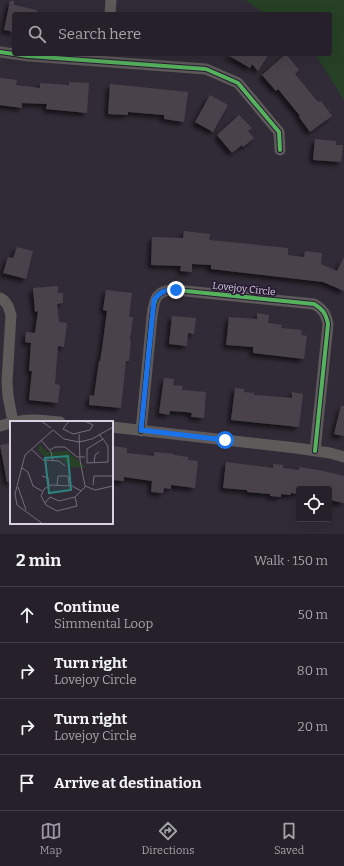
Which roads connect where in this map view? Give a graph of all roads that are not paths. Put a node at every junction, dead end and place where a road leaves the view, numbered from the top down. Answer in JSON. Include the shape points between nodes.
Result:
{"nodes":[{"id":1,"x":111,"y":0,"type":"edge"},
{"id":2,"x":110,"y":12,"type":"edge"},
{"id":3,"x":0,"y":52,"type":"edge"},
{"id":4,"x":12,"y":54,"type":"edge"},
{"id":5,"x":28,"y":56,"type":"edge"},
{"id":6,"x":108,"y":58,"type":"edge"},
{"id":7,"x":280,"y":150,"type":"dead end"},
{"id":8,"x":0,"y":298,"type":"edge"},
{"id":9,"x":12,"y":421,"type":"edge"},
{"id":10,"x":21,"y":421,"type":"edge"},
{"id":11,"x":47,"y":421,"type":"edge"},
{"id":12,"x":10,"y":424,"type":"edge"},
{"id":13,"x":0,"y":426,"type":"edge"},
{"id":14,"x":113,"y":428,"type":"edge"},
{"id":15,"x":141,"y":430,"type":"junction"},
{"id":16,"x":316,"y":451,"type":"junction"},
{"id":17,"x":344,"y":457,"type":"edge"}],
"edges":[{"from":1,"to":2,"type":"street"},
{"from":3,"to":4,"type":"street"},
{"from":5,"to":6,"type":"street"},
{"from":6,"to":7,"type":"street","via":[[206,69],[238,83],[278,132]]},
{"from":8,"to":9,"type":"street","via":[[9,308],[11,315],[7,382]]},
{"from":10,"to":11,"type":"street"},
{"from":12,"to":13,"type":"street"},
{"from":14,"to":15,"type":"street"},
{"from":15,"to":16,"type":"street"},
{"from":15,"to":16,"type":"street","name":"Lovejoy Circle","via":[[154,300],[160,293],[176,290],[314,304],[327,316],[328,324]]},
{"from":16,"to":17,"type":"street"}]}
